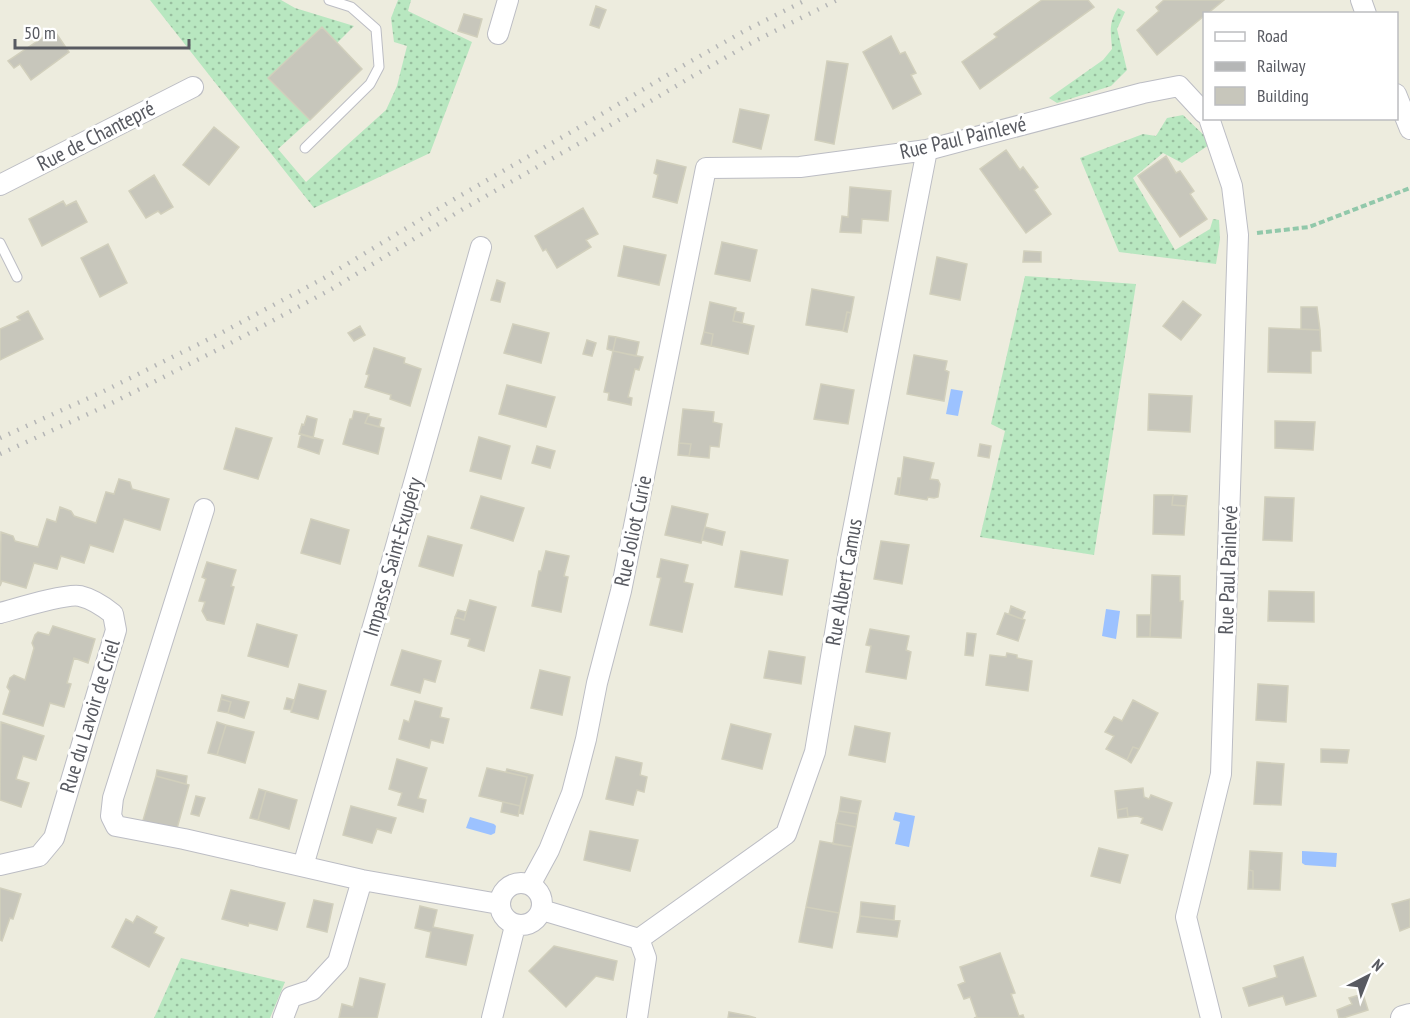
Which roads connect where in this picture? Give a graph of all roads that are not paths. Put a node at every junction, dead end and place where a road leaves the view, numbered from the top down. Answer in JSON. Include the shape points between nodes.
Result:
{"nodes":[{"id":1,"x":329,"y":0,"type":"edge"},
{"id":2,"x":508,"y":0,"type":"edge"},
{"id":3,"x":498,"y":34,"type":"dead end"},
{"id":4,"x":193,"y":87,"type":"dead end"},
{"id":5,"x":1398,"y":99,"type":"edge"},
{"id":6,"x":1203,"y":112,"type":"edge"},
{"id":7,"x":1210,"y":120,"type":"edge"},
{"id":8,"x":1410,"y":129,"type":"edge"},
{"id":9,"x":305,"y":148,"type":"dead end"},
{"id":10,"x":927,"y":150,"type":"junction"},
{"id":11,"x":706,"y":168,"type":"joint"},
{"id":12,"x":0,"y":184,"type":"edge"},
{"id":13,"x":0,"y":243,"type":"edge"},
{"id":14,"x":481,"y":247,"type":"dead end"},
{"id":15,"x":17,"y":277,"type":"dead end"},
{"id":16,"x":204,"y":509,"type":"dead end"},
{"id":17,"x":0,"y":613,"type":"edge"},
{"id":18,"x":0,"y":865,"type":"edge"},
{"id":19,"x":303,"y":866,"type":"junction"},
{"id":20,"x":362,"y":880,"type":"junction"},
{"id":21,"x":530,"y":885,"type":"junction"},
{"id":22,"x":499,"y":904,"type":"junction"},
{"id":23,"x":542,"y":910,"type":"junction"},
{"id":24,"x":515,"y":926,"type":"junction"},
{"id":25,"x":639,"y":939,"type":"junction"},
{"id":26,"x":1410,"y":1016,"type":"edge"},
{"id":27,"x":283,"y":1018,"type":"edge"},
{"id":28,"x":492,"y":1018,"type":"edge"},
{"id":29,"x":637,"y":1018,"type":"edge"},
{"id":30,"x":1211,"y":1018,"type":"edge"},
{"id":31,"x":1403,"y":1018,"type":"edge"}],
"edges":[{"from":1,"to":9,"type":"lane","via":[[351,7],[376,29],[379,68],[370,84]]},
{"from":2,"to":3,"type":"street"},
{"from":4,"to":12,"type":"street","name":"Rue de Chantepré"},
{"from":5,"to":8,"type":"street"},
{"from":6,"to":10,"type":"street","name":"Rue Paul Painlevé","via":[[1179,86]]},
{"from":7,"to":30,"type":"street","name":"Rue Paul Painlevé","via":[[1232,186],[1239,235],[1221,774],[1186,916]]},
{"from":10,"to":11,"type":"street","name":"Rue Paul Painlevé","via":[[800,167]]},
{"from":10,"to":25,"type":"street","name":"Rue Albert Camus","via":[[848,556],[815,752],[786,834]]},
{"from":11,"to":21,"type":"street","name":"Rue Joliot Curie","via":[[621,591],[586,739],[572,793]]},
{"from":13,"to":15,"type":"lane"},
{"from":14,"to":19,"type":"street","name":"Impasse Saint-Exupéry"},
{"from":16,"to":19,"type":"street","via":[[113,798],[111,816],[116,826]]},
{"from":17,"to":18,"type":"street","name":"Rue du Lavoir de Criel","via":[[77,595],[100,603],[113,614],[116,630],[54,838],[39,856]]},
{"from":19,"to":20,"type":"street"},
{"from":20,"to":22,"type":"street"},
{"from":20,"to":27,"type":"street","via":[[338,962],[312,990],[291,997]]},
{"from":21,"to":22,"type":"street","via":[[510,886]]},
{"from":21,"to":23,"type":"street","via":[[539,892]]},
{"from":22,"to":24,"type":"street","via":[[507,921]]},
{"from":23,"to":24,"type":"street","via":[[533,922]]},
{"from":23,"to":25,"type":"street"},
{"from":24,"to":28,"type":"street"},
{"from":25,"to":29,"type":"street","via":[[646,958]]},
{"from":26,"to":31,"type":"street"}]}
